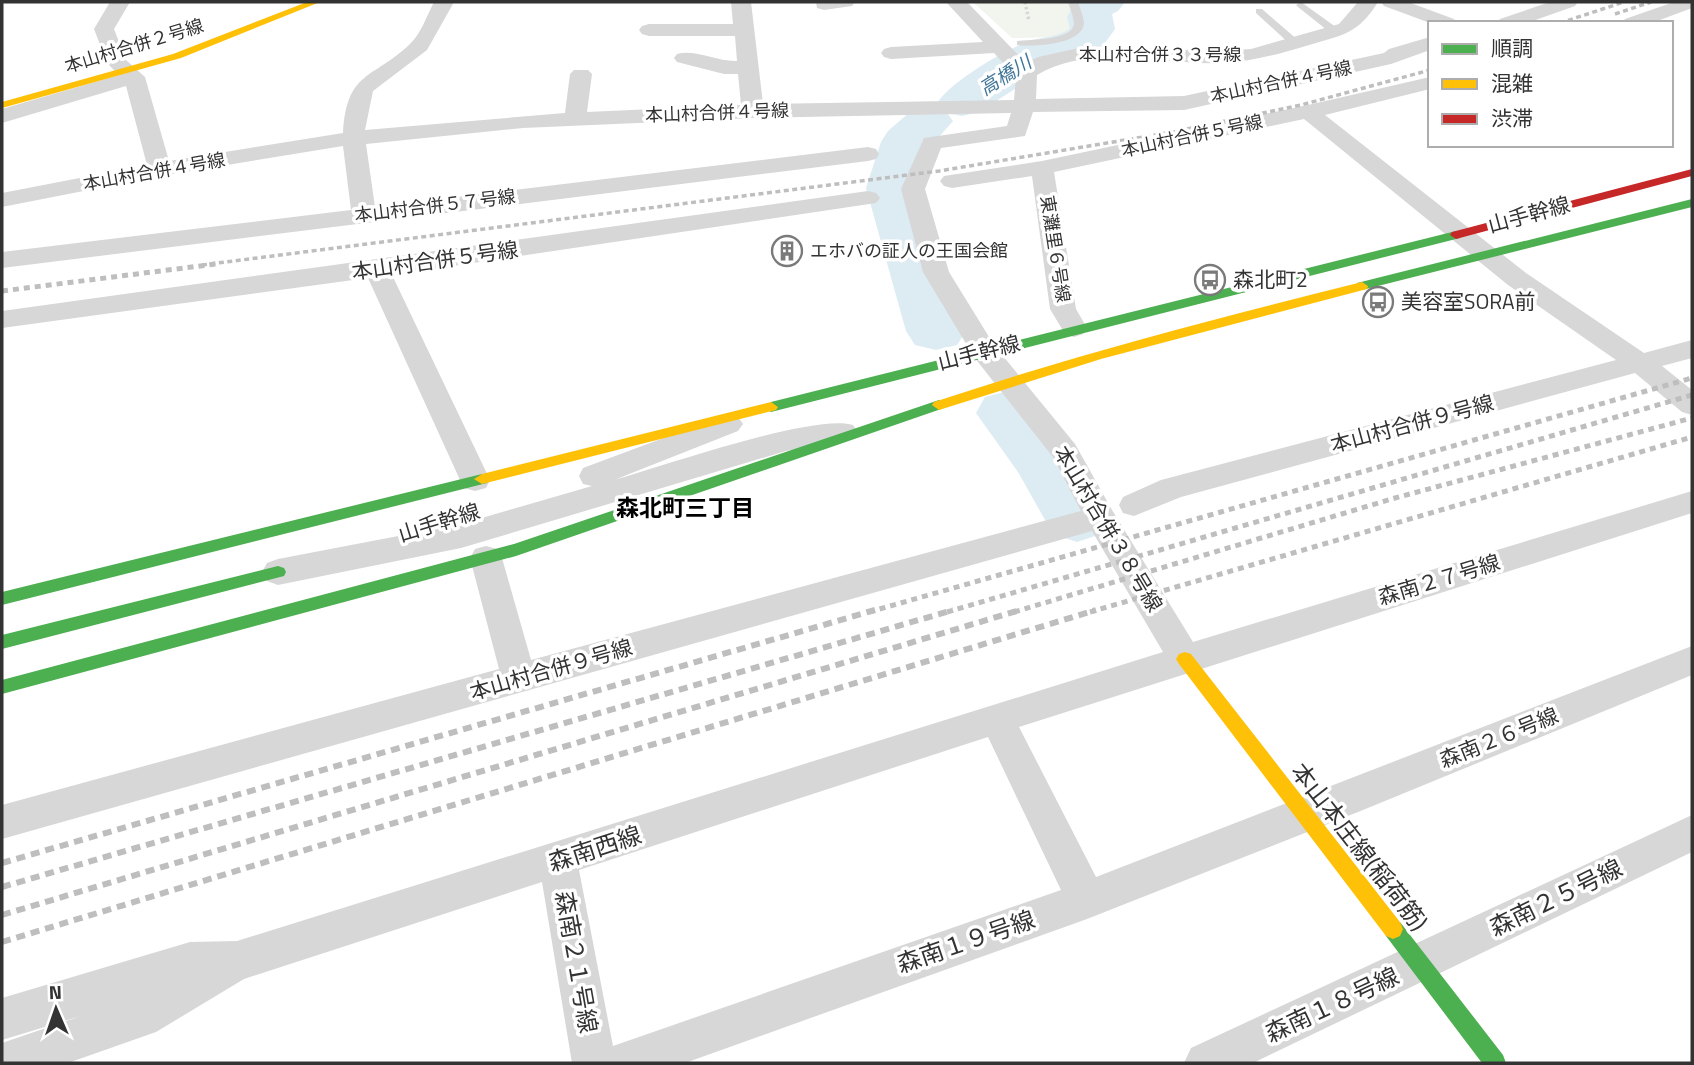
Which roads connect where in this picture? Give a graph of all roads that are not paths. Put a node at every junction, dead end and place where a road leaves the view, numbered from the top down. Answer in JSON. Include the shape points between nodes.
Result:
{"nodes":[{"id":1,"x":120,"y":2,"type":"edge"},
{"id":2,"x":315,"y":2,"type":"edge"},
{"id":3,"x":444,"y":2,"type":"edge"},
{"id":4,"x":741,"y":2,"type":"edge"},
{"id":5,"x":845,"y":2,"type":"edge"},
{"id":6,"x":957,"y":2,"type":"edge"},
{"id":7,"x":1073,"y":2,"type":"edge"},
{"id":8,"x":1368,"y":2,"type":"edge"},
{"id":9,"x":1391,"y":2,"type":"edge"},
{"id":10,"x":1568,"y":2,"type":"edge"},
{"id":11,"x":1692,"y":2,"type":"edge"},
{"id":12,"x":824,"y":4,"type":"dead end"},
{"id":13,"x":1301,"y":5,"type":"dead end"},
{"id":14,"x":1259,"y":11,"type":"dead end"},
{"id":15,"x":1442,"y":21,"type":"edge"},
{"id":16,"x":1513,"y":21,"type":"edge"},
{"id":17,"x":1638,"y":21,"type":"edge"},
{"id":18,"x":649,"y":30,"type":"dead end"},
{"id":19,"x":744,"y":30,"type":"junction"},
{"id":20,"x":1336,"y":32,"type":"junction"},
{"id":21,"x":1032,"y":33,"type":"dead end"},
{"id":22,"x":1294,"y":43,"type":"junction"},
{"id":23,"x":1428,"y":44,"type":"edge"},
{"id":24,"x":891,"y":53,"type":"dead end"},
{"id":25,"x":684,"y":58,"type":"dead end"},
{"id":26,"x":1014,"y":58,"type":"junction"},
{"id":27,"x":749,"y":67,"type":"junction"},
{"id":28,"x":126,"y":70,"type":"junction"},
{"id":29,"x":581,"y":75,"type":"dead end"},
{"id":30,"x":1428,"y":83,"type":"edge"},
{"id":31,"x":2,"y":93,"type":"edge"},
{"id":32,"x":2,"y":105,"type":"edge"},
{"id":33,"x":1024,"y":106,"type":"junction"},
{"id":34,"x":753,"y":111,"type":"junction"},
{"id":35,"x":1308,"y":112,"type":"junction"},
{"id":36,"x":2,"y":116,"type":"edge"},
{"id":37,"x":575,"y":118,"type":"junction"},
{"id":38,"x":354,"y":138,"type":"junction"},
{"id":39,"x":868,"y":154,"type":"dead end"},
{"id":40,"x":1042,"y":168,"type":"junction"},
{"id":41,"x":160,"y":169,"type":"junction"},
{"id":42,"x":1692,"y":172,"type":"edge"},
{"id":43,"x":952,"y":181,"type":"dead end"},
{"id":44,"x":868,"y":198,"type":"dead end"},
{"id":45,"x":2,"y":200,"type":"edge"},
{"id":46,"x":1692,"y":203,"type":"edge"},
{"id":47,"x":364,"y":214,"type":"junction"},
{"id":48,"x":1461,"y":234,"type":"junction"},
{"id":49,"x":1487,"y":254,"type":"junction"},
{"id":50,"x":2,"y":260,"type":"edge"},
{"id":51,"x":377,"y":270,"type":"junction"},
{"id":52,"x":2,"y":320,"type":"edge"},
{"id":53,"x":1074,"y":328,"type":"junction"},
{"id":54,"x":1692,"y":349,"type":"edge"},
{"id":55,"x":984,"y":351,"type":"junction"},
{"id":56,"x":1640,"y":363,"type":"junction"},
{"id":57,"x":1007,"y":381,"type":"junction"},
{"id":58,"x":775,"y":405,"type":"junction"},
{"id":59,"x":1692,"y":405,"type":"edge"},
{"id":60,"x":865,"y":428,"type":"junction"},
{"id":61,"x":475,"y":480,"type":"junction"},
{"id":62,"x":1692,"y":502,"type":"edge"},
{"id":63,"x":1134,"y":505,"type":"dead end"},
{"id":64,"x":1100,"y":517,"type":"junction"},
{"id":65,"x":486,"y":558,"type":"junction"},
{"id":66,"x":278,"y":572,"type":"junction"},
{"id":67,"x":2,"y":599,"type":"edge"},
{"id":68,"x":2,"y":642,"type":"edge"},
{"id":69,"x":1185,"y":659,"type":"junction"},
{"id":70,"x":1692,"y":660,"type":"edge"},
{"id":71,"x":519,"y":678,"type":"junction"},
{"id":72,"x":2,"y":687,"type":"edge"},
{"id":73,"x":998,"y":720,"type":"junction"},
{"id":74,"x":1306,"y":816,"type":"junction"},
{"id":75,"x":2,"y":822,"type":"edge"},
{"id":76,"x":1692,"y":833,"type":"edge"},
{"id":77,"x":558,"y":861,"type":"junction"},
{"id":78,"x":1087,"y":900,"type":"junction"},
{"id":79,"x":237,"y":961,"type":"junction"},
{"id":80,"x":1420,"y":964,"type":"junction"},
{"id":81,"x":2,"y":1019,"type":"edge"},
{"id":82,"x":6,"y":1063,"type":"edge"},
{"id":83,"x":594,"y":1063,"type":"edge"},
{"id":84,"x":625,"y":1063,"type":"edge"},
{"id":85,"x":1206,"y":1063,"type":"edge"},
{"id":86,"x":1495,"y":1063,"type":"edge"}],
"edges":[{"from":1,"to":28,"type":"street","via":[[104,29]]},
{"from":2,"to":28,"type":"street","name":"本山村合併２号線","via":[[177,56]]},
{"from":3,"to":38,"type":"street","via":[[420,46],[362,89]]},
{"from":4,"to":19,"type":"street"},
{"from":5,"to":12,"type":"street"},
{"from":6,"to":26,"type":"street"},
{"from":7,"to":26,"type":"lane","via":[[1079,23],[1076,31]]},
{"from":8,"to":20,"type":"street","name":"本山村合併３３号線"},
{"from":9,"to":15,"type":"street"},
{"from":10,"to":16,"type":"street"},
{"from":11,"to":17,"type":"street"},
{"from":13,"to":20,"type":"lane"},
{"from":14,"to":22,"type":"lane"},
{"from":18,"to":19,"type":"street"},
{"from":19,"to":27,"type":"street"},
{"from":20,"to":22,"type":"street","name":"本山村合併３３号線"},
{"from":21,"to":26,"type":"lane"},
{"from":22,"to":26,"type":"street","name":"本山村合併３３号線","via":[[1252,55],[1218,57],[1088,52],[1045,61]]},
{"from":23,"to":33,"type":"street","name":"本山村合併４号線","via":[[1391,58],[1184,103]]},
{"from":24,"to":26,"type":"street"},
{"from":25,"to":27,"type":"street","via":[[724,68]]},
{"from":26,"to":33,"type":"street","via":[[1027,76]]},
{"from":27,"to":34,"type":"street"},
{"from":28,"to":31,"type":"street"},
{"from":28,"to":32,"type":"street","name":"本山村合併２号線"},
{"from":28,"to":36,"type":"street"},
{"from":28,"to":41,"type":"street"},
{"from":29,"to":37,"type":"street"},
{"from":30,"to":35,"type":"street","name":"本山村合併５号線"},
{"from":33,"to":34,"type":"street","name":"本山村合併４号線"},
{"from":33,"to":55,"type":"street","name":"本山村合併３８号線","via":[[1017,131],[932,144],[913,188],[936,272]]},
{"from":34,"to":37,"type":"street","name":"本山村合併４号線"},
{"from":35,"to":40,"type":"street","name":"本山村合併５号線"},
{"from":35,"to":48,"type":"street"},
{"from":37,"to":38,"type":"street","name":"本山村合併４号線"},
{"from":38,"to":41,"type":"street","name":"本山村合併４号線"},
{"from":38,"to":47,"type":"street"},
{"from":39,"to":47,"type":"street","name":"本山村合併５７号線"},
{"from":40,"to":43,"type":"street","name":"本山村合併５号線"},
{"from":40,"to":53,"type":"street","name":"東灘里６号線","via":[[1063,309]]},
{"from":41,"to":45,"type":"street","name":"本山村合併４号線"},
{"from":42,"to":48,"type":"street","name":"山手幹線"},
{"from":44,"to":51,"type":"street","name":"本山村合併５号線"},
{"from":46,"to":49,"type":"street","name":"山手幹線"},
{"from":47,"to":50,"type":"street","name":"本山村合併５７号線"},
{"from":48,"to":49,"type":"street"},
{"from":48,"to":53,"type":"street","name":"山手幹線"},
{"from":49,"to":56,"type":"street"},
{"from":49,"to":57,"type":"street","name":"山手幹線"},
{"from":51,"to":52,"type":"street","name":"本山村合併５号線"},
{"from":51,"to":61,"type":"street"},
{"from":53,"to":55,"type":"street","name":"山手幹線"},
{"from":54,"to":56,"type":"street","name":"本山村合併９号線"},
{"from":55,"to":57,"type":"street","name":"本山村合併３８号線"},
{"from":55,"to":58,"type":"street","name":"山手幹線"},
{"from":56,"to":59,"type":"street"},
{"from":56,"to":63,"type":"street","name":"本山村合併９号線","via":[[1172,488]]},
{"from":57,"to":60,"type":"street","name":"山手幹線"},
{"from":57,"to":64,"type":"street","name":"本山村合併３８号線","via":[[1065,451]]},
{"from":58,"to":61,"type":"street"},
{"from":58,"to":66,"type":"street","name":"山手幹線","via":[[619,468]]},
{"from":60,"to":65,"type":"street","name":"山手幹線"},
{"from":60,"to":66,"type":"street","name":"山手幹線","via":[[786,441],[461,536]]},
{"from":61,"to":67,"type":"street"},
{"from":62,"to":69,"type":"street","name":"森南２７号線"},
{"from":64,"to":69,"type":"street","name":"本山村合併３８号線"},
{"from":64,"to":71,"type":"street","name":"本山村合併９号線"},
{"from":65,"to":71,"type":"street"},
{"from":65,"to":72,"type":"street","name":"山手幹線"},
{"from":66,"to":68,"type":"street","name":"山手幹線"},
{"from":69,"to":73,"type":"street","name":"森南西線"},
{"from":69,"to":74,"type":"street","name":"本山本庄線(稲荷筋)"},
{"from":70,"to":74,"type":"street","name":"森南２６号線"},
{"from":71,"to":75,"type":"street","name":"本山村合併９号線"},
{"from":73,"to":77,"type":"street","name":"森南西線"},
{"from":73,"to":78,"type":"street"},
{"from":74,"to":78,"type":"street","name":"森南１９号線"},
{"from":74,"to":80,"type":"street","name":"本山本庄線(稲荷筋)"},
{"from":76,"to":80,"type":"street","name":"森南２５号線"},
{"from":77,"to":79,"type":"street","name":"森南西線"},
{"from":77,"to":83,"type":"street","name":"森南２１号線"},
{"from":78,"to":84,"type":"street","name":"森南１９号線"},
{"from":79,"to":81,"type":"street","name":"森南西線","via":[[190,961]]},
{"from":79,"to":82,"type":"street","via":[[141,1017]]},
{"from":80,"to":85,"type":"street","name":"森南１８号線"},
{"from":80,"to":86,"type":"street","name":"本山本庄線(稲荷筋)"}]}
